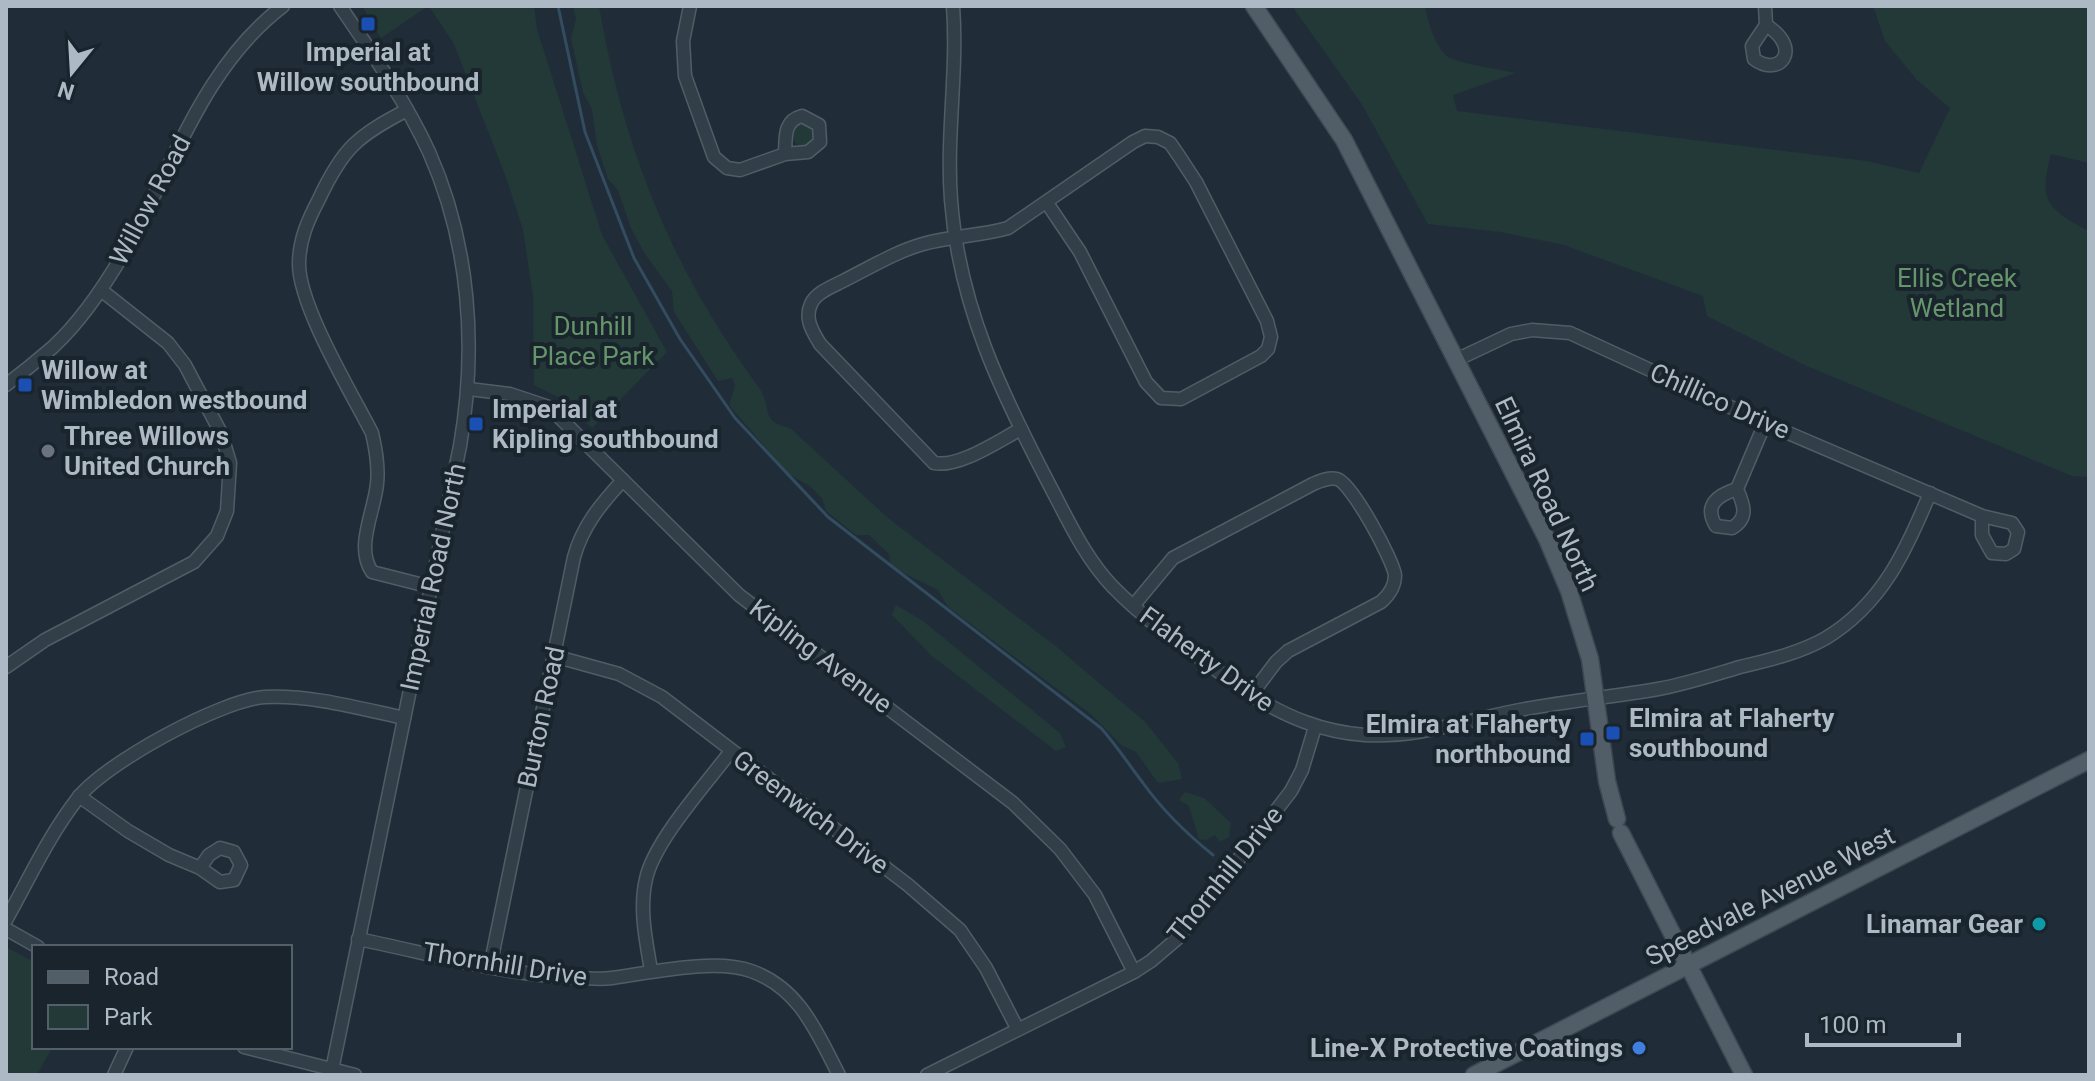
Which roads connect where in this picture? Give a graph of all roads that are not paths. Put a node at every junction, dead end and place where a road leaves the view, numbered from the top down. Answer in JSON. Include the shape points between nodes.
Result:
{"nodes":[{"id":1,"x":283,"y":6,"type":"edge"},
{"id":2,"x":340,"y":6,"type":"edge"},
{"id":3,"x":690,"y":6,"type":"edge"},
{"id":4,"x":953,"y":6,"type":"edge"},
{"id":5,"x":1254,"y":6,"type":"edge"},
{"id":6,"x":1765,"y":6,"type":"edge"},
{"id":7,"x":1766,"y":25,"type":"dead end"},
{"id":8,"x":407,"y":110,"type":"junction"},
{"id":9,"x":785,"y":154,"type":"dead end"},
{"id":10,"x":1047,"y":203,"type":"junction"},
{"id":11,"x":956,"y":238,"type":"junction"},
{"id":12,"x":101,"y":290,"type":"junction"},
{"id":13,"x":1456,"y":360,"type":"junction"},
{"id":14,"x":6,"y":385,"type":"edge"},
{"id":15,"x":469,"y":389,"type":"junction"},
{"id":16,"x":1765,"y":423,"type":"junction"},
{"id":17,"x":1021,"y":429,"type":"junction"},
{"id":18,"x":623,"y":480,"type":"junction"},
{"id":19,"x":1737,"y":489,"type":"dead end"},
{"id":20,"x":1930,"y":493,"type":"junction"},
{"id":21,"x":1982,"y":516,"type":"dead end"},
{"id":22,"x":431,"y":587,"type":"junction"},
{"id":23,"x":1133,"y":606,"type":"junction"},
{"id":24,"x":554,"y":656,"type":"junction"},
{"id":25,"x":6,"y":667,"type":"edge"},
{"id":26,"x":1251,"y":695,"type":"junction"},
{"id":27,"x":1594,"y":698,"type":"junction"},
{"id":28,"x":404,"y":718,"type":"junction"},
{"id":29,"x":1315,"y":727,"type":"junction"},
{"id":30,"x":731,"y":751,"type":"junction"},
{"id":31,"x":2089,"y":760,"type":"edge"},
{"id":32,"x":79,"y":796,"type":"junction"},
{"id":33,"x":200,"y":868,"type":"dead end"},
{"id":34,"x":6,"y":920,"type":"edge"},
{"id":35,"x":6,"y":929,"type":"edge"},
{"id":36,"x":358,"y":939,"type":"junction"},
{"id":37,"x":34,"y":945,"type":"edge"},
{"id":38,"x":1689,"y":965,"type":"junction"},
{"id":39,"x":490,"y":967,"type":"junction"},
{"id":40,"x":651,"y":970,"type":"junction"},
{"id":41,"x":1134,"y":972,"type":"junction"},
{"id":42,"x":1017,"y":1028,"type":"junction"},
{"id":43,"x":126,"y":1049,"type":"edge"},
{"id":44,"x":251,"y":1049,"type":"edge"},
{"id":45,"x":331,"y":1073,"type":"edge"},
{"id":46,"x":114,"y":1075,"type":"edge"},
{"id":47,"x":355,"y":1075,"type":"edge"},
{"id":48,"x":839,"y":1075,"type":"edge"},
{"id":49,"x":927,"y":1075,"type":"edge"},
{"id":50,"x":1474,"y":1075,"type":"edge"},
{"id":51,"x":1744,"y":1075,"type":"edge"}],
"edges":[{"from":1,"to":12,"type":"street","name":"Willow Road","via":[[218,74]]},
{"from":2,"to":8,"type":"street","name":"Imperial Road North"},
{"from":3,"to":9,"type":"street","via":[[683,41],[685,76],[714,157],[727,168],[740,170]]},
{"from":4,"to":11,"type":"street","name":"Flaherty Drive","via":[[948,163]]},
{"from":5,"to":13,"type":"main road","name":"Elmira Road North","via":[[1344,140]]},
{"from":6,"to":7,"type":"street"},
{"from":8,"to":15,"type":"street","name":"Imperial Road North","via":[[429,153],[458,244],[467,295]]},
{"from":8,"to":22,"type":"street","via":[[371,129],[344,152],[307,224],[299,264],[311,313],[376,448],[377,485],[364,548],[366,563],[372,572]]},
{"from":10,"to":10,"type":"street","via":[[1145,136],[1170,143],[1196,182],[1267,321],[1268,349],[1252,363],[1181,399],[1161,398],[1146,382],[1088,268]]},
{"from":10,"to":11,"type":"street","via":[[1008,228]]},
{"from":11,"to":17,"type":"street","name":"Flaherty Drive","via":[[973,317]]},
{"from":11,"to":17,"type":"street","via":[[897,253],[826,290],[812,300],[809,323],[820,344],[934,463],[958,462]]},
{"from":12,"to":14,"type":"street","name":"Willow Road","via":[[55,345]]},
{"from":12,"to":25,"type":"street","via":[[168,343],[185,365],[221,433],[230,463],[227,511],[217,536],[194,562],[45,640]]},
{"from":13,"to":16,"type":"street","name":"Chillico Drive","via":[[1511,334],[1570,333]]},
{"from":13,"to":27,"type":"main road","name":"Elmira Road North","via":[[1569,591],[1590,659]]},
{"from":15,"to":18,"type":"street","name":"Kipling Avenue","via":[[519,396],[549,407]]},
{"from":15,"to":22,"type":"street","name":"Imperial Road North"},
{"from":16,"to":19,"type":"street"},
{"from":16,"to":20,"type":"street","name":"Chillico Drive"},
{"from":17,"to":23,"type":"street","name":"Flaherty Drive","via":[[1094,565]]},
{"from":18,"to":24,"type":"street","name":"Burton Road","via":[[593,514],[578,542]]},
{"from":18,"to":41,"type":"street","name":"Kipling Avenue","via":[[739,595],[1013,803],[1060,849],[1095,895]]},
{"from":20,"to":21,"type":"street","name":"Chillico Drive"},
{"from":20,"to":27,"type":"street","name":"Flaherty Drive","via":[[1904,556],[1882,589],[1826,638],[1788,655],[1660,689]]},
{"from":22,"to":28,"type":"street","name":"Imperial Road North"},
{"from":23,"to":26,"type":"street","name":"Flaherty Drive"},
{"from":23,"to":26,"type":"street","via":[[1164,566],[1189,547],[1327,478],[1345,483],[1395,573],[1390,594],[1288,651]]},
{"from":24,"to":30,"type":"street","name":"Greenwich Drive","via":[[639,683]]},
{"from":24,"to":39,"type":"street","name":"Burton Road"},
{"from":26,"to":29,"type":"street","name":"Flaherty Drive"},
{"from":27,"to":29,"type":"street","name":"Flaherty Drive","via":[[1411,734]]},
{"from":27,"to":38,"type":"main road","name":"Elmira Road North","via":[[1619,826]]},
{"from":28,"to":32,"type":"street","via":[[298,697],[261,697],[161,738],[115,765]]},
{"from":28,"to":36,"type":"street","name":"Imperial Road North"},
{"from":29,"to":41,"type":"street","name":"Thornhill Drive","via":[[1297,781],[1257,837],[1178,938]]},
{"from":30,"to":40,"type":"street","via":[[657,850],[646,879],[643,926]]},
{"from":30,"to":42,"type":"street","name":"Greenwich Drive","via":[[960,930]]},
{"from":31,"to":38,"type":"main road","name":"Speedvale Avenue West"},
{"from":32,"to":33,"type":"street","via":[[142,839]]},
{"from":32,"to":34,"type":"street"},
{"from":35,"to":37,"type":"street"},
{"from":36,"to":39,"type":"street","name":"Thornhill Drive"},
{"from":36,"to":45,"type":"street","name":"Imperial Road North"},
{"from":38,"to":50,"type":"main road","name":"Speedvale Avenue West"},
{"from":38,"to":51,"type":"main road","name":"Elmira Road North"},
{"from":39,"to":40,"type":"street","name":"Thornhill Drive","via":[[608,979]]},
{"from":40,"to":48,"type":"street","name":"Thornhill Drive","via":[[722,966],[750,970],[777,984],[808,1014]]},
{"from":41,"to":42,"type":"street","name":"Thornhill Drive"},
{"from":42,"to":49,"type":"street","name":"Thornhill Drive"},
{"from":43,"to":46,"type":"street"},
{"from":44,"to":45,"type":"street"},
{"from":45,"to":47,"type":"street"}]}
